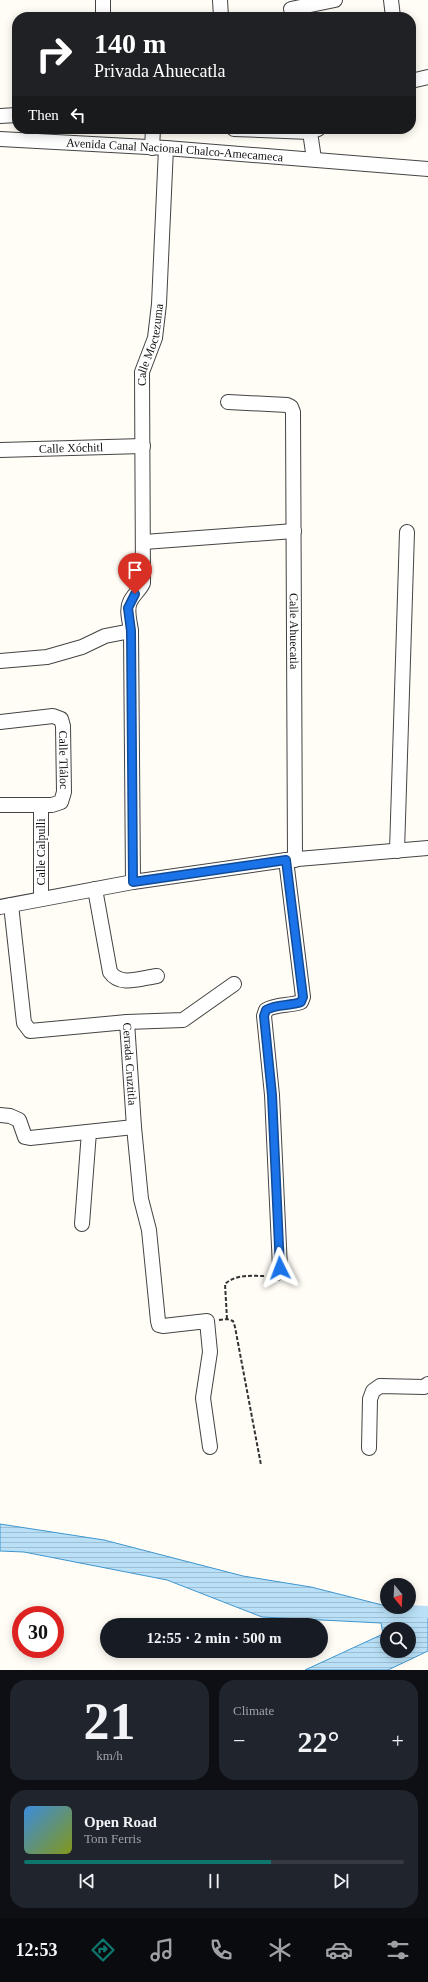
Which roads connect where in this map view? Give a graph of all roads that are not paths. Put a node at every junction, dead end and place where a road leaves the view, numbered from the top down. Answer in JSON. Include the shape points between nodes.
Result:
{"nodes":[{"id":1,"x":103,"y":0,"type":"edge"},
{"id":2,"x":220,"y":0,"type":"edge"},
{"id":3,"x":335,"y":0,"type":"edge"},
{"id":4,"x":391,"y":0,"type":"edge"},
{"id":5,"x":291,"y":9,"type":"edge"},
{"id":6,"x":104,"y":12,"type":"edge"},
{"id":7,"x":221,"y":12,"type":"edge"},
{"id":8,"x":392,"y":12,"type":"edge"},
{"id":9,"x":428,"y":77,"type":"edge"},
{"id":10,"x":416,"y":80,"type":"edge"},
{"id":11,"x":12,"y":115,"type":"edge"},
{"id":12,"x":0,"y":116,"type":"edge"},
{"id":13,"x":153,"y":134,"type":"edge"},
{"id":14,"x":312,"y":134,"type":"edge"},
{"id":15,"x":0,"y":139,"type":"edge"},
{"id":16,"x":152,"y":148,"type":"junction"},
{"id":17,"x":166,"y":148,"type":"junction"},
{"id":18,"x":314,"y":159,"type":"junction"},
{"id":19,"x":428,"y":169,"type":"edge"},
{"id":20,"x":228,"y":402,"type":"dead end"},
{"id":21,"x":143,"y":446,"type":"junction"},
{"id":22,"x":0,"y":450,"type":"edge"},
{"id":23,"x":294,"y":531,"type":"junction"},
{"id":24,"x":407,"y":532,"type":"dead end"},
{"id":25,"x":144,"y":542,"type":"junction"},
{"id":26,"x":131,"y":631,"type":"junction"},
{"id":27,"x":0,"y":661,"type":"edge"},
{"id":28,"x":0,"y":722,"type":"edge"},
{"id":29,"x":0,"y":805,"type":"edge"},
{"id":30,"x":41,"y":805,"type":"junction"},
{"id":31,"x":428,"y":848,"type":"edge"},
{"id":32,"x":397,"y":851,"type":"junction"},
{"id":33,"x":291,"y":860,"type":"junction"},
{"id":34,"x":133,"y":882,"type":"junction"},
{"id":35,"x":95,"y":889,"type":"junction"},
{"id":36,"x":41,"y":898,"type":"junction"},
{"id":37,"x":6,"y":906,"type":"edge"},
{"id":38,"x":157,"y":976,"type":"dead end"},
{"id":39,"x":234,"y":984,"type":"dead end"},
{"id":40,"x":127,"y":1022,"type":"junction"},
{"id":41,"x":0,"y":1115,"type":"edge"},
{"id":42,"x":134,"y":1127,"type":"junction"},
{"id":43,"x":89,"y":1132,"type":"junction"},
{"id":44,"x":82,"y":1224,"type":"dead end"},
{"id":45,"x":277,"y":1273,"type":"road end"},
{"id":46,"x":428,"y":1384,"type":"edge"},
{"id":47,"x":210,"y":1447,"type":"dead end"},
{"id":48,"x":369,"y":1448,"type":"dead end"}],
"edges":[{"from":1,"to":6,"type":"street"},
{"from":2,"to":7,"type":"street"},
{"from":3,"to":5,"type":"street"},
{"from":4,"to":8,"type":"street"},
{"from":9,"to":10,"type":"street"},
{"from":11,"to":12,"type":"street"},
{"from":13,"to":16,"type":"street"},
{"from":14,"to":18,"type":"street"},
{"from":15,"to":16,"type":"street","name":"Avenida Canal Nacional Chalco-Amecameca"},
{"from":16,"to":17,"type":"street","name":"Avenida Canal Nacional Chalco-Amecameca"},
{"from":17,"to":18,"type":"street","name":"Avenida Canal Nacional Chalco-Amecameca"},
{"from":17,"to":21,"type":"street","name":"Calle Moctezuma","via":[[159,304],[155,338],[142,372]]},
{"from":18,"to":19,"type":"street","name":"Avenida Canal Nacional Chalco-Amecameca"},
{"from":20,"to":23,"type":"street","name":"Calle Ahuecatla","via":[[287,405],[291,408]]},
{"from":21,"to":22,"type":"street","name":"Calle Xóchitl"},
{"from":21,"to":25,"type":"street","name":"Calle Moctezuma"},
{"from":23,"to":25,"type":"street"},
{"from":23,"to":33,"type":"street","name":"Calle Ahuecatla"},
{"from":24,"to":32,"type":"street"},
{"from":25,"to":26,"type":"street","name":"Calle Moctezuma","via":[[143,583],[128,608]]},
{"from":26,"to":27,"type":"street","via":[[105,636],[82,648],[47,657]]},
{"from":26,"to":34,"type":"street","name":"Calle Moctezuma"},
{"from":28,"to":30,"type":"street","name":"Calle Tláloc","via":[[53,716],[61,719],[64,792],[60,802]]},
{"from":29,"to":30,"type":"street","name":"Calle Tláloc"},
{"from":30,"to":36,"type":"street","name":"Calle Calpulli"},
{"from":31,"to":32,"type":"street"},
{"from":32,"to":33,"type":"street"},
{"from":33,"to":34,"type":"street"},
{"from":33,"to":45,"type":"street","name":"Calle Ahuecatla","via":[[303,997],[301,1002],[295,1004],[270,1007],[264,1016],[272,1095],[280,1268]]},
{"from":34,"to":35,"type":"street"},
{"from":35,"to":36,"type":"street"},
{"from":35,"to":38,"type":"street","via":[[110,972],[114,979],[122,981]]},
{"from":36,"to":37,"type":"street"},
{"from":37,"to":40,"type":"street","name":"Cerrada Cruztitla","via":[[24,1023],[30,1030]]},
{"from":39,"to":40,"type":"street","via":[[183,1020]]},
{"from":40,"to":42,"type":"street","name":"Cerrada Cruztitla"},
{"from":41,"to":43,"type":"street","via":[[20,1120],[25,1137]]},
{"from":42,"to":43,"type":"street"},
{"from":42,"to":47,"type":"street","name":"Cerrada Cruztitla","via":[[141,1199],[149,1230],[158,1321],[163,1326],[207,1321],[210,1352],[203,1398]]},
{"from":43,"to":44,"type":"street"},
{"from":46,"to":48,"type":"street","via":[[380,1386],[372,1391]]}]}
